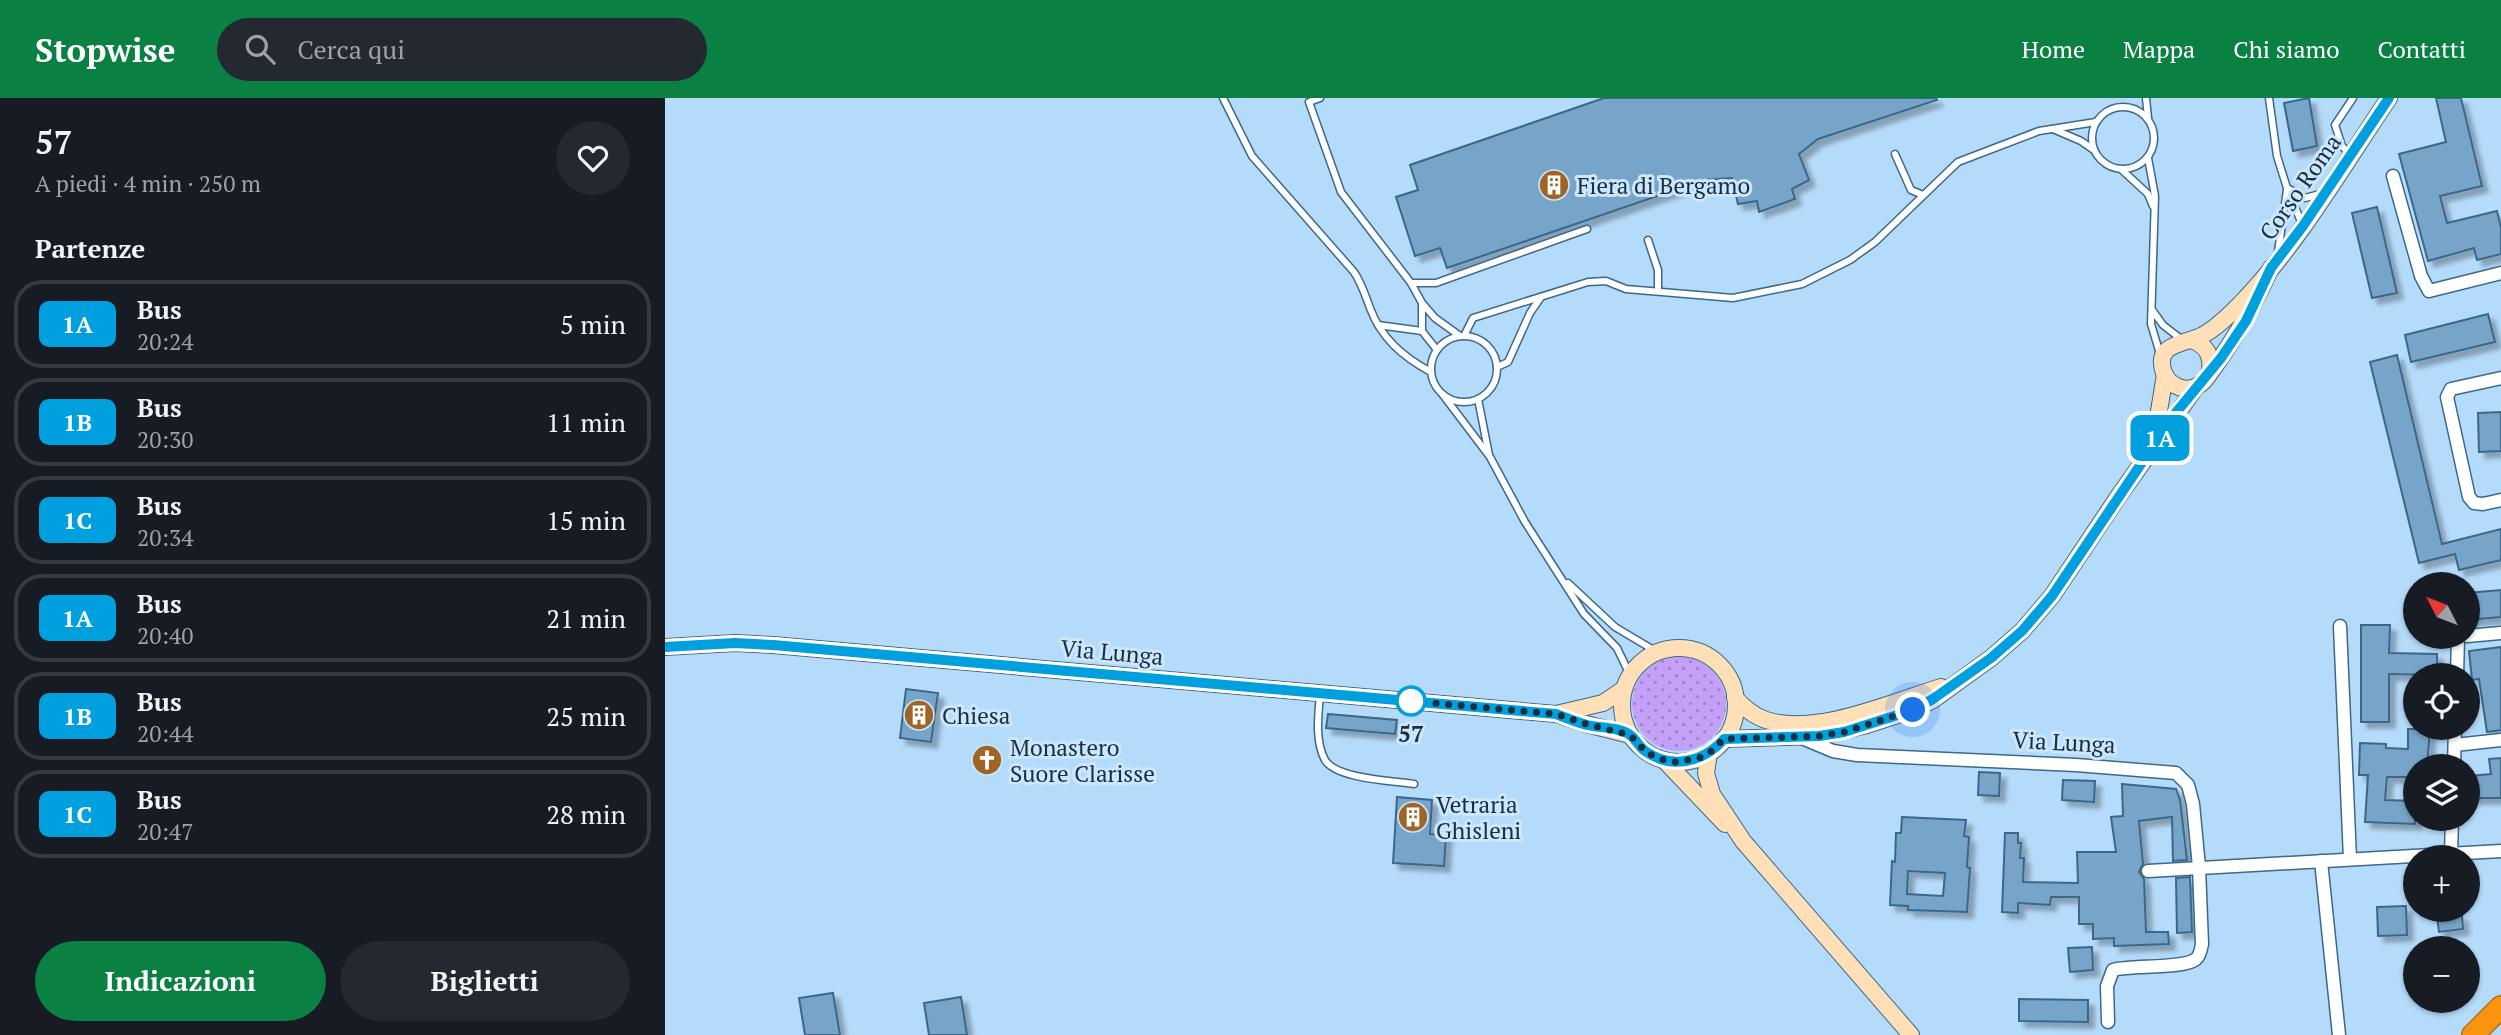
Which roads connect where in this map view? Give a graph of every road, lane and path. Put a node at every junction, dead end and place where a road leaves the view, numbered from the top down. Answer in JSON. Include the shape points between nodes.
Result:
{"nodes":[{"id":1,"x":1223,"y":98,"type":"edge"},
{"id":2,"x":1320,"y":98,"type":"edge"},
{"id":3,"x":2124,"y":98,"type":"edge"},
{"id":4,"x":2145,"y":98,"type":"edge"},
{"id":5,"x":2269,"y":98,"type":"edge"},
{"id":6,"x":2353,"y":98,"type":"edge"},
{"id":7,"x":2389,"y":98,"type":"edge"},
{"id":8,"x":2116,"y":107,"type":"junction"},
{"id":9,"x":2148,"y":118,"type":"junction"},
{"id":10,"x":2096,"y":122,"type":"junction"},
{"id":11,"x":2051,"y":129,"type":"junction"},
{"id":12,"x":2094,"y":150,"type":"junction"},
{"id":13,"x":1895,"y":154,"type":"dead end"},
{"id":14,"x":2351,"y":156,"type":"junction"},
{"id":15,"x":2148,"y":158,"type":"junction"},
{"id":16,"x":2122,"y":170,"type":"junction"},
{"id":17,"x":2393,"y":176,"type":"dead end"},
{"id":18,"x":2287,"y":188,"type":"junction"},
{"id":19,"x":2326,"y":191,"type":"junction"},
{"id":20,"x":1923,"y":195,"type":"junction"},
{"id":21,"x":2154,"y":208,"type":"junction"},
{"id":22,"x":2303,"y":226,"type":"junction"},
{"id":23,"x":1587,"y":229,"type":"dead end"},
{"id":24,"x":1648,"y":240,"type":"dead end"},
{"id":25,"x":2272,"y":266,"type":"junction"},
{"id":26,"x":2501,"y":273,"type":"edge"},
{"id":27,"x":1411,"y":283,"type":"junction"},
{"id":28,"x":1658,"y":291,"type":"junction"},
{"id":29,"x":1542,"y":295,"type":"junction"},
{"id":30,"x":1422,"y":303,"type":"junction"},
{"id":31,"x":2153,"y":311,"type":"junction"},
{"id":32,"x":1378,"y":325,"type":"junction"},
{"id":33,"x":1422,"y":331,"type":"junction"},
{"id":34,"x":1462,"y":336,"type":"junction"},
{"id":35,"x":2187,"y":340,"type":"junction"},
{"id":36,"x":1437,"y":350,"type":"junction"},
{"id":37,"x":1497,"y":367,"type":"junction"},
{"id":38,"x":2164,"y":369,"type":"junction"},
{"id":39,"x":1431,"y":372,"type":"junction"},
{"id":40,"x":2210,"y":372,"type":"junction"},
{"id":41,"x":2501,"y":378,"type":"edge"},
{"id":42,"x":2196,"y":387,"type":"junction"},
{"id":43,"x":1443,"y":396,"type":"junction"},
{"id":44,"x":1478,"y":399,"type":"junction"},
{"id":45,"x":1490,"y":457,"type":"junction"},
{"id":46,"x":2118,"y":497,"type":"junction"},
{"id":47,"x":2501,"y":500,"type":"edge"},
{"id":48,"x":1558,"y":574,"type":"junction"},
{"id":49,"x":2340,"y":626,"type":"dead end"},
{"id":50,"x":2501,"y":633,"type":"edge"},
{"id":51,"x":2480,"y":635,"type":"edge"},
{"id":52,"x":665,"y":647,"type":"edge"},
{"id":53,"x":1657,"y":652,"type":"junction"},
{"id":54,"x":1627,"y":682,"type":"junction"},
{"id":55,"x":1954,"y":683,"type":"junction"},
{"id":56,"x":1320,"y":693,"type":"junction"},
{"id":57,"x":1735,"y":698,"type":"junction"},
{"id":58,"x":1556,"y":714,"type":"junction"},
{"id":59,"x":1837,"y":733,"type":"junction"},
{"id":60,"x":1630,"y":735,"type":"junction"},
{"id":61,"x":1801,"y":737,"type":"junction"},
{"id":62,"x":1724,"y":739,"type":"junction"},
{"id":63,"x":2455,"y":740,"type":"edge"},
{"id":64,"x":2501,"y":740,"type":"edge"},
{"id":65,"x":2455,"y":745,"type":"junction"},
{"id":66,"x":1709,"y":753,"type":"junction"},
{"id":67,"x":1848,"y":753,"type":"junction"},
{"id":68,"x":2455,"y":754,"type":"edge"},
{"id":69,"x":1664,"y":760,"type":"junction"},
{"id":70,"x":1414,"y":784,"type":"dead end"},
{"id":71,"x":1743,"y":841,"type":"junction"},
{"id":72,"x":2501,"y":851,"type":"edge"},
{"id":73,"x":2480,"y":852,"type":"edge"},
{"id":74,"x":2403,"y":856,"type":"edge"},
{"id":75,"x":2350,"y":859,"type":"junction"},
{"id":76,"x":2321,"y":861,"type":"junction"},
{"id":77,"x":2199,"y":867,"type":"junction"},
{"id":78,"x":2148,"y":871,"type":"dead end"},
{"id":79,"x":2501,"y":1007,"type":"edge"},
{"id":80,"x":2108,"y":1022,"type":"dead end"},
{"id":81,"x":1911,"y":1035,"type":"edge"},
{"id":82,"x":2339,"y":1035,"type":"edge"},
{"id":83,"x":2473,"y":1035,"type":"edge"}],
"edges":[{"from":1,"to":32,"type":"lane","via":[[1252,156],[1354,272]]},
{"from":2,"to":27,"type":"lane","via":[[1308,102],[1341,192]]},
{"from":3,"to":8,"type":"lane"},
{"from":4,"to":9,"type":"lane"},
{"from":5,"to":18,"type":"lane","via":[[2277,156]]},
{"from":6,"to":14,"type":"lane","via":[[2335,125]]},
{"from":7,"to":14,"type":"street","name":"Corso Roma"},
{"from":8,"to":9,"type":"lane","via":[[2134,108]]},
{"from":8,"to":10,"type":"lane"},
{"from":9,"to":15,"type":"lane","via":[[2155,142]]},
{"from":10,"to":11,"type":"lane"},
{"from":10,"to":12,"type":"lane"},
{"from":11,"to":12,"type":"lane"},
{"from":11,"to":20,"type":"lane","via":[[1958,162]]},
{"from":12,"to":16,"type":"lane","via":[[2108,166]]},
{"from":13,"to":20,"type":"lane","via":[[1911,190]]},
{"from":14,"to":19,"type":"street","name":"Corso Roma"},
{"from":15,"to":16,"type":"lane"},
{"from":15,"to":21,"type":"lane"},
{"from":16,"to":21,"type":"lane","via":[[2148,194]]},
{"from":17,"to":26,"type":"street","via":[[2429,291]]},
{"from":18,"to":19,"type":"lane","via":[[2305,198]]},
{"from":18,"to":22,"type":"lane"},
{"from":18,"to":25,"type":"lane"},
{"from":19,"to":22,"type":"street","name":"Corso Roma"},
{"from":20,"to":28,"type":"lane","via":[[1875,242],[1802,284],[1733,298]]},
{"from":21,"to":31,"type":"lane"},
{"from":22,"to":25,"type":"street","name":"Corso Roma"},
{"from":23,"to":27,"type":"lane","via":[[1436,283]]},
{"from":24,"to":28,"type":"lane","via":[[1658,270]]},
{"from":25,"to":35,"type":"street","name":"Corso Roma","via":[[2222,322],[2205,335]]},
{"from":25,"to":40,"type":"street","name":"Corso Roma","via":[[2246,321]]},
{"from":27,"to":30,"type":"lane"},
{"from":28,"to":29,"type":"lane","via":[[1626,289],[1606,281]]},
{"from":29,"to":34,"type":"lane","via":[[1473,318]]},
{"from":29,"to":37,"type":"lane","via":[[1508,362]]},
{"from":30,"to":33,"type":"lane"},
{"from":30,"to":34,"type":"lane"},
{"from":31,"to":35,"type":"lane","via":[[2163,325]]},
{"from":31,"to":38,"type":"lane","via":[[2151,324]]},
{"from":32,"to":33,"type":"lane"},
{"from":32,"to":39,"type":"lane","via":[[1408,360]]},
{"from":33,"to":36,"type":"lane"},
{"from":34,"to":36,"type":"lane"},
{"from":34,"to":37,"type":"lane","via":[[1474,337],[1490,349]]},
{"from":35,"to":38,"type":"street","name":"Corso Roma","via":[[2169,348]]},
{"from":35,"to":40,"type":"street","via":[[2206,349]]},
{"from":36,"to":39,"type":"lane"},
{"from":37,"to":44,"type":"lane","via":[[1494,384]]},
{"from":38,"to":42,"type":"street","via":[[2173,384]]},
{"from":38,"to":46,"type":"street","name":"Via Lunga","via":[[2158,417]]},
{"from":39,"to":43,"type":"lane"},
{"from":40,"to":42,"type":"street","name":"Corso Roma"},
{"from":41,"to":47,"type":"street","via":[[2458,386],[2447,397],[2469,498],[2483,504]]},
{"from":42,"to":46,"type":"street","name":"Via Lunga"},
{"from":43,"to":44,"type":"lane","via":[[1460,402]]},
{"from":43,"to":45,"type":"lane"},
{"from":44,"to":45,"type":"lane"},
{"from":45,"to":48,"type":"lane"},
{"from":46,"to":55,"type":"street","name":"Via Lunga","via":[[2036,615],[1991,658]]},
{"from":48,"to":53,"type":"lane","via":[[1615,628]]},
{"from":48,"to":54,"type":"lane","via":[[1584,614],[1617,648]]},
{"from":49,"to":75,"type":"street"},
{"from":50,"to":51,"type":"street"},
{"from":52,"to":56,"type":"street","name":"Via Lunga","via":[[773,645]]},
{"from":53,"to":54,"type":"street","name":"Via Lunga","via":[[1639,664]]},
{"from":53,"to":57,"type":"street","name":"Via Lunga","via":[[1678,648],[1707,656],[1727,675]]},
{"from":54,"to":58,"type":"street","name":"Via Lunga","via":[[1603,703]]},
{"from":54,"to":60,"type":"street","via":[[1622,713]]},
{"from":55,"to":57,"type":"street","name":"Via Lunga","via":[[1808,723],[1764,720]]},
{"from":55,"to":59,"type":"street","name":"Via Lunga","via":[[1913,710]]},
{"from":56,"to":58,"type":"street","name":"Via Lunga"},
{"from":56,"to":70,"type":"lane","via":[[1319,742],[1326,763],[1345,774]]},
{"from":57,"to":62,"type":"street","via":[[1734,716]]},
{"from":58,"to":60,"type":"street","name":"Via Lunga"},
{"from":59,"to":61,"type":"street","name":"Via Lunga"},
{"from":59,"to":67,"type":"street"},
{"from":60,"to":69,"type":"street","name":"Via Lunga","via":[[1647,753]]},
{"from":61,"to":62,"type":"street","name":"Via Lunga"},
{"from":61,"to":67,"type":"street","name":"Via Lunga"},
{"from":62,"to":66,"type":"street"},
{"from":63,"to":65,"type":"street"},
{"from":64,"to":65,"type":"street"},
{"from":65,"to":68,"type":"street"},
{"from":66,"to":69,"type":"street","via":[[1683,762]]},
{"from":66,"to":71,"type":"street","via":[[1706,773],[1712,794]]},
{"from":67,"to":77,"type":"street","name":"Via Lunga","via":[[2176,773],[2191,794]]},
{"from":69,"to":71,"type":"street","name":"Via Lunga"},
{"from":71,"to":81,"type":"street"},
{"from":72,"to":73,"type":"street"},
{"from":74,"to":75,"type":"street"},
{"from":75,"to":76,"type":"street"},
{"from":76,"to":77,"type":"street"},
{"from":76,"to":82,"type":"street"},
{"from":77,"to":78,"type":"street"},
{"from":77,"to":80,"type":"street","name":"Via Lunga","via":[[2199,955],[2183,965],[2113,970],[2107,986]]},
{"from":79,"to":83,"type":"highway"}]}
